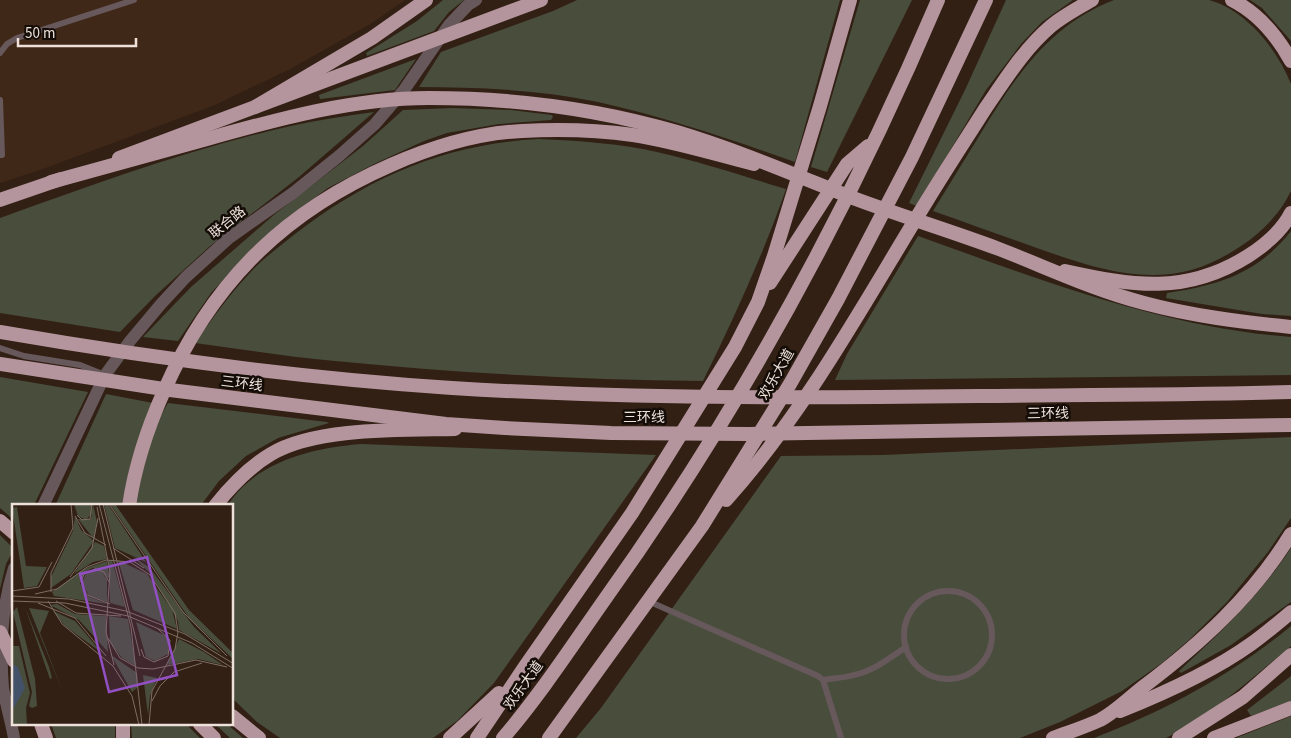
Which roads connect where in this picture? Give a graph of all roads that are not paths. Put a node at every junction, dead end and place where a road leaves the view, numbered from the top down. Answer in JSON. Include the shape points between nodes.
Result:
{"nodes":[{"id":1,"x":134,"y":0,"type":"edge"},
{"id":2,"x":426,"y":0,"type":"edge"},
{"id":3,"x":476,"y":0,"type":"edge"},
{"id":4,"x":541,"y":0,"type":"edge"},
{"id":5,"x":850,"y":0,"type":"edge"},
{"id":6,"x":938,"y":0,"type":"edge"},
{"id":7,"x":986,"y":0,"type":"edge"},
{"id":8,"x":1092,"y":0,"type":"edge"},
{"id":9,"x":1232,"y":0,"type":"edge"},
{"id":10,"x":0,"y":53,"type":"edge"},
{"id":11,"x":1291,"y":61,"type":"edge"},
{"id":12,"x":0,"y":100,"type":"edge"},
{"id":13,"x":254,"y":107,"type":"junction"},
{"id":14,"x":874,"y":141,"type":"junction"},
{"id":15,"x":0,"y":155,"type":"edge"},
{"id":16,"x":781,"y":170,"type":"junction"},
{"id":17,"x":51,"y":182,"type":"junction"},
{"id":18,"x":0,"y":200,"type":"edge"},
{"id":19,"x":1291,"y":213,"type":"edge"},
{"id":20,"x":1043,"y":266,"type":"junction"},
{"id":21,"x":758,"y":302,"type":"junction"},
{"id":22,"x":1291,"y":327,"type":"edge"},
{"id":23,"x":0,"y":332,"type":"edge"},
{"id":24,"x":0,"y":348,"type":"edge"},
{"id":25,"x":0,"y":364,"type":"edge"},
{"id":26,"x":106,"y":375,"type":"junction"},
{"id":27,"x":1291,"y":392,"type":"edge"},
{"id":28,"x":1291,"y":425,"type":"edge"},
{"id":29,"x":506,"y":428,"type":"junction"},
{"id":30,"x":44,"y":504,"type":"edge"},
{"id":31,"x":129,"y":504,"type":"edge"},
{"id":32,"x":217,"y":504,"type":"edge"},
{"id":33,"x":0,"y":521,"type":"edge"},
{"id":34,"x":702,"y":526,"type":"junction"},
{"id":35,"x":12,"y":531,"type":"edge"},
{"id":36,"x":1291,"y":534,"type":"edge"},
{"id":37,"x":12,"y":576,"type":"edge"},
{"id":38,"x":648,"y":601,"type":"junction"},
{"id":39,"x":1291,"y":612,"type":"edge"},
{"id":40,"x":0,"y":632,"type":"edge"},
{"id":41,"x":906,"y":647,"type":"junction"},
{"id":42,"x":1291,"y":655,"type":"edge"},
{"id":43,"x":12,"y":657,"type":"edge"},
{"id":44,"x":524,"y":668,"type":"junction"},
{"id":45,"x":823,"y":680,"type":"junction"},
{"id":46,"x":1291,"y":708,"type":"edge"},
{"id":47,"x":1101,"y":719,"type":"junction"},
{"id":48,"x":236,"y":720,"type":"edge"},
{"id":49,"x":42,"y":726,"type":"edge"},
{"id":50,"x":202,"y":726,"type":"edge"},
{"id":51,"x":14,"y":738,"type":"edge"},
{"id":52,"x":46,"y":738,"type":"edge"},
{"id":53,"x":214,"y":738,"type":"edge"},
{"id":54,"x":259,"y":738,"type":"edge"},
{"id":55,"x":450,"y":738,"type":"edge"},
{"id":56,"x":477,"y":738,"type":"edge"},
{"id":57,"x":503,"y":738,"type":"edge"},
{"id":58,"x":550,"y":738,"type":"edge"},
{"id":59,"x":841,"y":738,"type":"edge"},
{"id":60,"x":1054,"y":738,"type":"edge"},
{"id":61,"x":1179,"y":738,"type":"edge"},
{"id":62,"x":1214,"y":738,"type":"edge"}],
"edges":[{"from":1,"to":10,"type":"lane","via":[[17,38]]},
{"from":2,"to":13,"type":"highway","bridge":true,"via":[[372,38]]},
{"from":3,"to":26,"type":"street","name":"联合路","via":[[449,25],[404,90],[375,124],[293,193],[229,238],[186,276],[130,341]]},
{"from":4,"to":13,"type":"highway","bridge":true},
{"from":5,"to":21,"type":"highway"},
{"from":6,"to":14,"type":"highway","name":"欢乐大道"},
{"from":7,"to":34,"type":"highway","name":"欢乐大道","via":[[912,157],[838,299],[790,384]]},
{"from":8,"to":34,"type":"highway","via":[[1052,25],[1020,59],[955,155],[831,360],[756,467]]},
{"from":9,"to":11,"type":"highway","via":[[1272,32]]},
{"from":12,"to":15,"type":"lane"},
{"from":13,"to":17,"type":"highway","bridge":true},
{"from":14,"to":21,"type":"highway","via":[[848,164]]},
{"from":14,"to":57,"type":"highway","name":"欢乐大道","via":[[817,255],[740,392],[644,545]]},
{"from":16,"to":17,"type":"highway","bridge":true,"via":[[699,139],[623,119],[502,101],[424,98],[291,116]]},
{"from":16,"to":20,"type":"highway","bridge":true},
{"from":16,"to":31,"type":"highway","bridge":true,"via":[[634,135],[551,130],[471,138],[429,150],[377,171],[324,199],[295,219],[256,253],[210,306],[178,358],[154,414],[136,466]]},
{"from":17,"to":18,"type":"highway"},
{"from":19,"to":20,"type":"highway","bridge":true,"via":[[1279,231],[1251,254],[1218,272],[1193,280],[1161,285],[1136,284]]},
{"from":20,"to":22,"type":"highway","bridge":true,"via":[[1095,288],[1146,304],[1191,314]]},
{"from":21,"to":44,"type":"highway","via":[[632,513]]},
{"from":23,"to":27,"type":"highway","name":"三环线","bridge":true,"via":[[317,377],[612,396],[765,398]]},
{"from":24,"to":26,"type":"lane","via":[[24,356],[80,365]]},
{"from":25,"to":29,"type":"highway","name":"三环线","bridge":true,"via":[[170,390],[446,424]]},
{"from":26,"to":30,"type":"street","name":"联合路"},
{"from":28,"to":29,"type":"highway","name":"三环线","bridge":true,"via":[[758,434]]},
{"from":29,"to":32,"type":"highway","bridge":true,"via":[[359,433],[298,442],[272,453],[251,468]]},
{"from":33,"to":35,"type":"highway"},
{"from":34,"to":38,"type":"highway","name":"欢乐大道"},
{"from":36,"to":47,"type":"highway","via":[[1263,575],[1212,631]]},
{"from":37,"to":51,"type":"street","via":[[1,651],[3,687]]},
{"from":38,"to":45,"type":"lane","via":[[813,672]]},
{"from":38,"to":58,"type":"highway","name":"欢乐大道"},
{"from":39,"to":47,"type":"highway","via":[[1250,644],[1207,671]]},
{"from":40,"to":43,"type":"highway","bridge":true},
{"from":41,"to":41,"type":"lane","via":[[914,662],[929,674],[958,678],[982,663],[991,645],[992,625],[983,608],[968,595],[939,591],[914,606],[905,629]]},
{"from":41,"to":45,"type":"lane","via":[[864,672]]},
{"from":42,"to":61,"type":"highway","via":[[1243,697]]},
{"from":44,"to":55,"type":"highway"},
{"from":44,"to":56,"type":"highway"},
{"from":45,"to":59,"type":"lane"},
{"from":46,"to":62,"type":"highway"},
{"from":47,"to":60,"type":"highway"},
{"from":48,"to":54,"type":"highway"},
{"from":49,"to":52,"type":"highway"},
{"from":50,"to":53,"type":"highway"}]}
